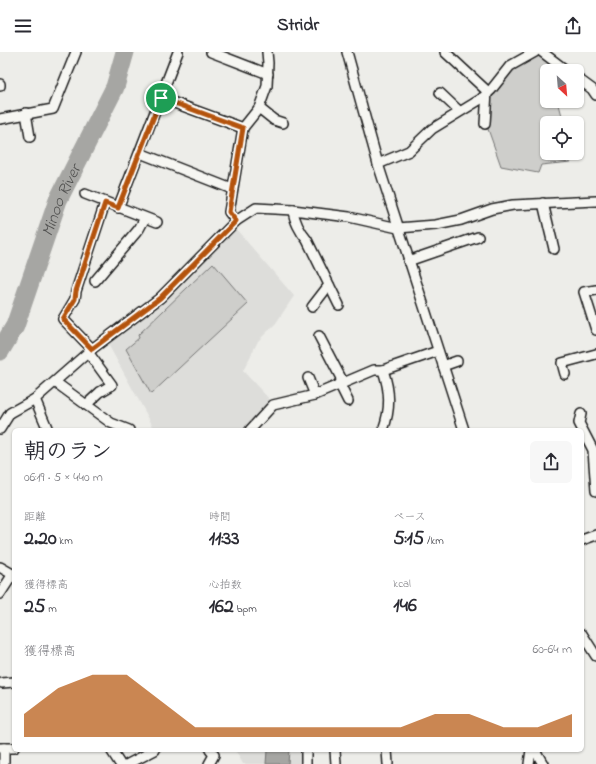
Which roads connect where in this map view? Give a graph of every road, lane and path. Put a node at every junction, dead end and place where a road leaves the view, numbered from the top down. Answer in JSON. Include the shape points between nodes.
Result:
{"nodes":[{"id":1,"x":76,"y":52,"type":"edge"},
{"id":2,"x":178,"y":52,"type":"edge"},
{"id":3,"x":211,"y":52,"type":"edge"},
{"id":4,"x":267,"y":52,"type":"edge"},
{"id":5,"x":347,"y":52,"type":"edge"},
{"id":6,"x":445,"y":52,"type":"edge"},
{"id":7,"x":535,"y":52,"type":"edge"},
{"id":8,"x":542,"y":52,"type":"edge"},
{"id":9,"x":558,"y":64,"type":"edge"},
{"id":10,"x":268,"y":74,"type":"junction"},
{"id":11,"x":584,"y":83,"type":"edge"},
{"id":12,"x":595,"y":91,"type":"edge"},
{"id":13,"x":440,"y":93,"type":"dead end"},
{"id":14,"x":488,"y":93,"type":"junction"},
{"id":15,"x":161,"y":98,"type":"junction"},
{"id":16,"x":259,"y":108,"type":"junction"},
{"id":17,"x":459,"y":112,"type":"junction"},
{"id":18,"x":26,"y":113,"type":"junction"},
{"id":19,"x":0,"y":118,"type":"edge"},
{"id":20,"x":283,"y":123,"type":"dead end"},
{"id":21,"x":485,"y":124,"type":"dead end"},
{"id":22,"x":243,"y":128,"type":"junction"},
{"id":23,"x":30,"y":137,"type":"dead end"},
{"id":24,"x":140,"y":153,"type":"junction"},
{"id":25,"x":378,"y":164,"type":"junction"},
{"id":26,"x":232,"y":189,"type":"junction"},
{"id":27,"x":85,"y":194,"type":"dead end"},
{"id":28,"x":596,"y":200,"type":"edge"},
{"id":29,"x":105,"y":203,"type":"junction"},
{"id":30,"x":543,"y":203,"type":"junction"},
{"id":31,"x":118,"y":208,"type":"junction"},
{"id":32,"x":293,"y":210,"type":"junction"},
{"id":33,"x":145,"y":218,"type":"junction"},
{"id":34,"x":236,"y":221,"type":"junction"},
{"id":35,"x":157,"y":222,"type":"dead end"},
{"id":36,"x":398,"y":228,"type":"junction"},
{"id":37,"x":478,"y":237,"type":"dead end"},
{"id":38,"x":554,"y":249,"type":"dead end"},
{"id":39,"x":408,"y":261,"type":"junction"},
{"id":40,"x":95,"y":281,"type":"dead end"},
{"id":41,"x":329,"y":285,"type":"junction"},
{"id":42,"x":596,"y":290,"type":"edge"},
{"id":43,"x":339,"y":305,"type":"dead end"},
{"id":44,"x":312,"y":307,"type":"dead end"},
{"id":45,"x":596,"y":330,"type":"edge"},
{"id":46,"x":319,"y":336,"type":"dead end"},
{"id":47,"x":90,"y":351,"type":"junction"},
{"id":48,"x":438,"y":351,"type":"junction"},
{"id":49,"x":596,"y":354,"type":"edge"},
{"id":50,"x":458,"y":361,"type":"dead end"},
{"id":51,"x":443,"y":366,"type":"junction"},
{"id":52,"x":383,"y":370,"type":"junction"},
{"id":53,"x":564,"y":374,"type":"dead end"},
{"id":54,"x":308,"y":378,"type":"dead end"},
{"id":55,"x":55,"y":382,"type":"junction"},
{"id":56,"x":341,"y":383,"type":"junction"},
{"id":57,"x":315,"y":395,"type":"junction"},
{"id":58,"x":35,"y":399,"type":"junction"},
{"id":59,"x":348,"y":401,"type":"dead end"},
{"id":60,"x":86,"y":405,"type":"junction"},
{"id":61,"x":581,"y":414,"type":"dead end"},
{"id":62,"x":47,"y":428,"type":"edge"},
{"id":63,"x":124,"y":428,"type":"edge"},
{"id":64,"x":252,"y":428,"type":"edge"},
{"id":65,"x":383,"y":428,"type":"edge"},
{"id":66,"x":463,"y":428,"type":"edge"},
{"id":67,"x":581,"y":428,"type":"edge"},
{"id":68,"x":0,"y":429,"type":"edge"},
{"id":69,"x":584,"y":433,"type":"edge"},
{"id":70,"x":596,"y":492,"type":"edge"},
{"id":71,"x":596,"y":535,"type":"edge"},
{"id":72,"x":584,"y":539,"type":"edge"},
{"id":73,"x":0,"y":567,"type":"edge"},
{"id":74,"x":12,"y":573,"type":"edge"},
{"id":75,"x":12,"y":576,"type":"edge"},
{"id":76,"x":0,"y":594,"type":"edge"},
{"id":77,"x":584,"y":637,"type":"edge"},
{"id":78,"x":595,"y":651,"type":"edge"},
{"id":79,"x":12,"y":682,"type":"edge"},
{"id":80,"x":2,"y":683,"type":"dead end"},
{"id":81,"x":2,"y":748,"type":"edge"},
{"id":82,"x":112,"y":752,"type":"edge"},
{"id":83,"x":145,"y":752,"type":"edge"},
{"id":84,"x":212,"y":752,"type":"edge"},
{"id":85,"x":306,"y":752,"type":"edge"},
{"id":86,"x":335,"y":752,"type":"edge"},
{"id":87,"x":387,"y":752,"type":"edge"},
{"id":88,"x":531,"y":752,"type":"edge"},
{"id":89,"x":536,"y":752,"type":"edge"},
{"id":90,"x":4,"y":764,"type":"edge"},
{"id":91,"x":120,"y":764,"type":"edge"},
{"id":92,"x":128,"y":764,"type":"edge"},
{"id":93,"x":210,"y":764,"type":"edge"},
{"id":94,"x":306,"y":764,"type":"edge"},
{"id":95,"x":336,"y":764,"type":"edge"},
{"id":96,"x":388,"y":764,"type":"edge"},
{"id":97,"x":530,"y":764,"type":"edge"},
{"id":98,"x":543,"y":764,"type":"edge"}],
"edges":[{"from":1,"to":18,"type":"street","via":[[53,109]]},
{"from":2,"to":15,"type":"street"},
{"from":3,"to":10,"type":"street"},
{"from":4,"to":10,"type":"street"},
{"from":5,"to":25,"type":"street"},
{"from":6,"to":14,"type":"street"},
{"from":7,"to":14,"type":"street","via":[[510,66]]},
{"from":8,"to":9,"type":"street"},
{"from":10,"to":16,"type":"street","via":[[267,86]]},
{"from":11,"to":12,"type":"street"},
{"from":13,"to":17,"type":"street"},
{"from":14,"to":17,"type":"street"},
{"from":14,"to":21,"type":"street"},
{"from":15,"to":22,"type":"street"},
{"from":15,"to":24,"type":"street"},
{"from":16,"to":20,"type":"street","via":[[274,120]]},
{"from":16,"to":22,"type":"street"},
{"from":17,"to":25,"type":"street","via":[[432,129],[409,151]]},
{"from":18,"to":19,"type":"street"},
{"from":18,"to":23,"type":"street"},
{"from":22,"to":26,"type":"street"},
{"from":24,"to":26,"type":"street"},
{"from":24,"to":31,"type":"street"},
{"from":25,"to":36,"type":"street"},
{"from":26,"to":34,"type":"street","via":[[229,212]]},
{"from":27,"to":29,"type":"street"},
{"from":28,"to":30,"type":"street"},
{"from":29,"to":31,"type":"street"},
{"from":29,"to":47,"type":"street","via":[[75,299],[63,319]]},
{"from":30,"to":36,"type":"street","via":[[492,209],[461,220],[436,225]]},
{"from":30,"to":38,"type":"street"},
{"from":31,"to":33,"type":"street"},
{"from":32,"to":34,"type":"street","via":[[256,208]]},
{"from":32,"to":36,"type":"street","via":[[366,219]]},
{"from":32,"to":41,"type":"street","via":[[302,235]]},
{"from":33,"to":35,"type":"street"},
{"from":33,"to":40,"type":"street","via":[[139,230]]},
{"from":34,"to":47,"type":"street","via":[[160,298]]},
{"from":36,"to":39,"type":"street"},
{"from":37,"to":39,"type":"street","via":[[462,247]]},
{"from":39,"to":48,"type":"street"},
{"from":41,"to":43,"type":"street"},
{"from":41,"to":44,"type":"street"},
{"from":42,"to":45,"type":"street","via":[[584,292]]},
{"from":46,"to":56,"type":"street"},
{"from":47,"to":55,"type":"street"},
{"from":47,"to":60,"type":"street","via":[[112,385]]},
{"from":48,"to":51,"type":"street"},
{"from":48,"to":52,"type":"street"},
{"from":49,"to":53,"type":"street","via":[[561,360]]},
{"from":50,"to":51,"type":"street"},
{"from":51,"to":66,"type":"street"},
{"from":52,"to":56,"type":"street","via":[[374,370]]},
{"from":52,"to":65,"type":"street","via":[[389,400],[388,416]]},
{"from":54,"to":57,"type":"street"},
{"from":55,"to":58,"type":"street"},
{"from":55,"to":60,"type":"street"},
{"from":56,"to":57,"type":"street"},
{"from":56,"to":59,"type":"street"},
{"from":57,"to":64,"type":"street","via":[[273,405]]},
{"from":58,"to":62,"type":"street"},
{"from":58,"to":68,"type":"street","via":[[10,414]]},
{"from":60,"to":63,"type":"street","via":[[111,423]]},
{"from":61,"to":67,"type":"street","via":[[579,424]]},
{"from":69,"to":70,"type":"street","via":[[593,450]]},
{"from":71,"to":72,"type":"street"},
{"from":73,"to":74,"type":"street"},
{"from":75,"to":76,"type":"street"},
{"from":77,"to":78,"type":"street"},
{"from":79,"to":80,"type":"street"},
{"from":81,"to":90,"type":"street"},
{"from":82,"to":91,"type":"street"},
{"from":83,"to":92,"type":"street"},
{"from":84,"to":93,"type":"street","via":[[214,755]]},
{"from":85,"to":94,"type":"street"},
{"from":86,"to":95,"type":"street"},
{"from":87,"to":96,"type":"street"},
{"from":88,"to":97,"type":"street"},
{"from":89,"to":98,"type":"street"}]}
